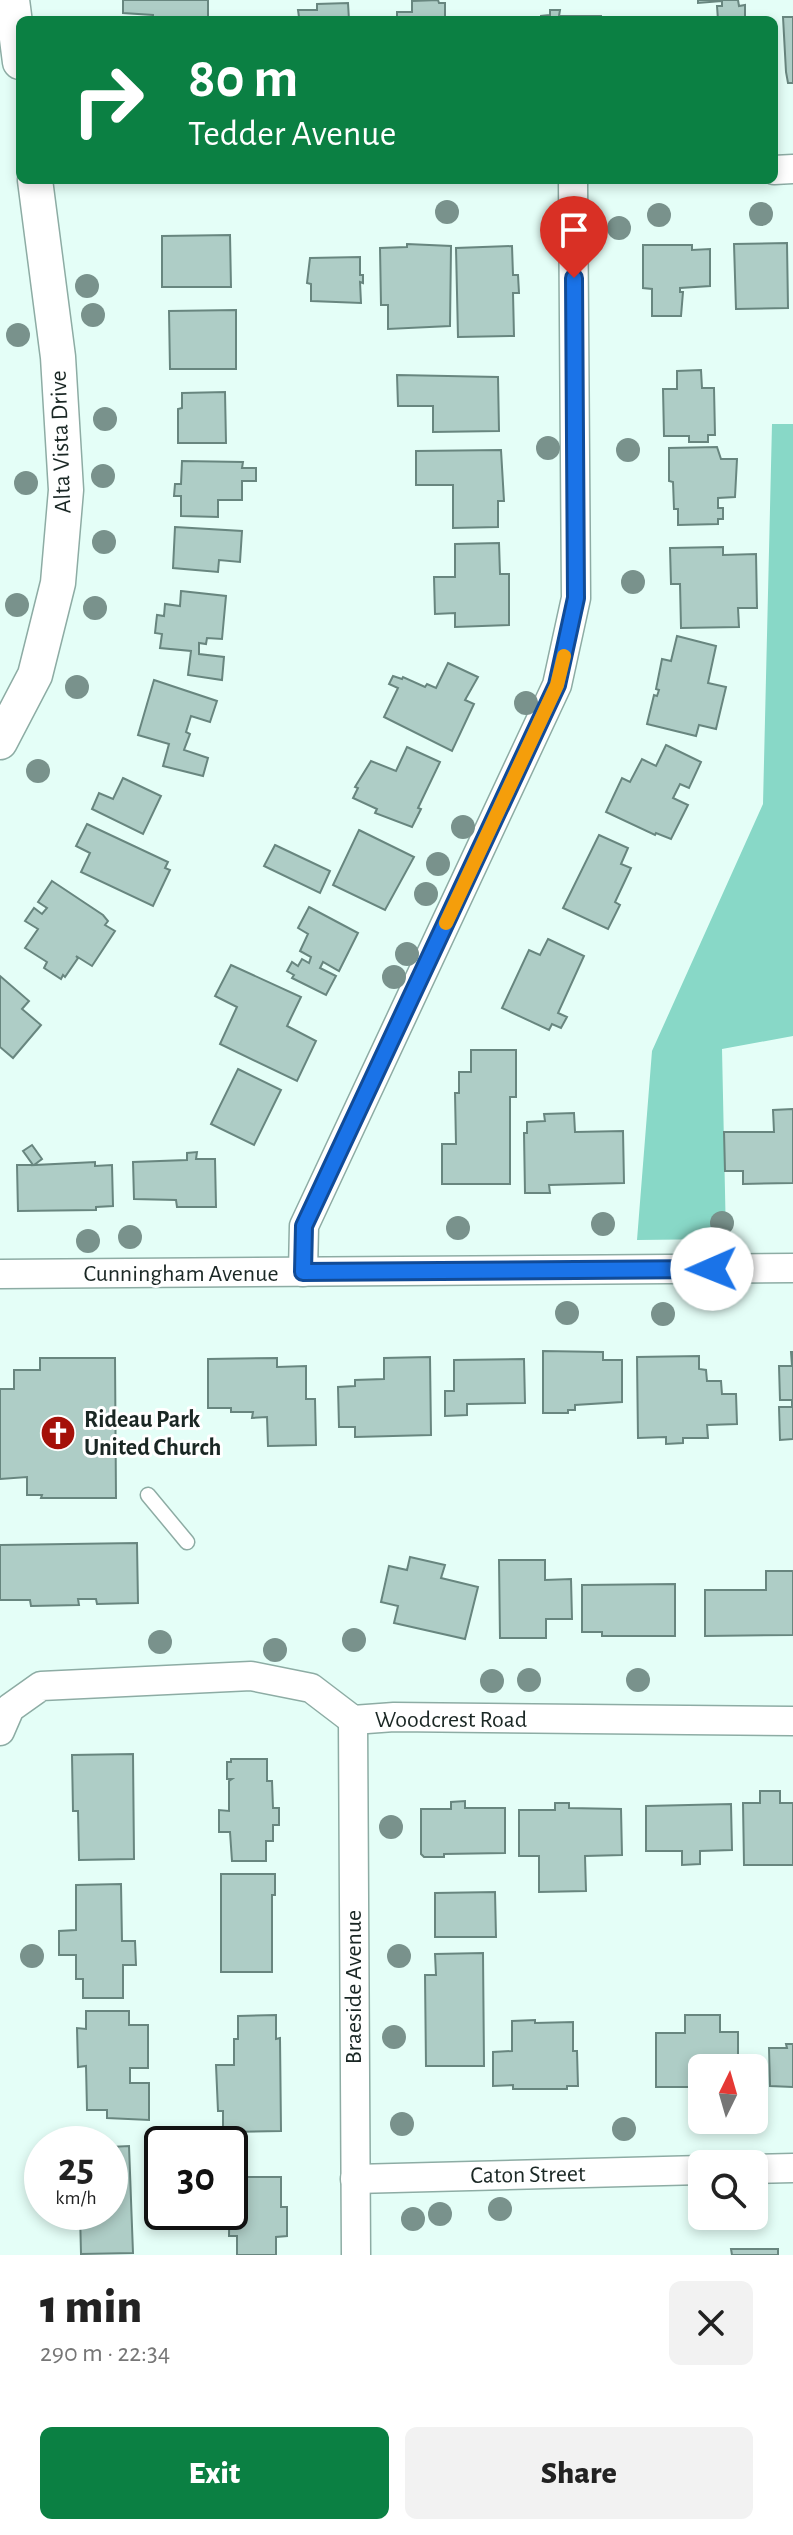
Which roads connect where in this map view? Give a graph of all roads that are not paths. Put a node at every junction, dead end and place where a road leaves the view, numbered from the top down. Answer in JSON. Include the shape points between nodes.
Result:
{"nodes":[{"id":1,"x":12,"y":0,"type":"edge"},
{"id":2,"x":16,"y":31,"type":"edge"},
{"id":3,"x":42,"y":184,"type":"edge"},
{"id":4,"x":573,"y":184,"type":"edge"},
{"id":5,"x":0,"y":742,"type":"edge"},
{"id":6,"x":793,"y":1268,"type":"edge"},
{"id":7,"x":303,"y":1272,"type":"junction"},
{"id":8,"x":0,"y":1274,"type":"edge"},
{"id":9,"x":148,"y":1495,"type":"dead end"},
{"id":10,"x":187,"y":1542,"type":"dead end"},
{"id":11,"x":353,"y":1720,"type":"junction"},
{"id":12,"x":793,"y":1721,"type":"edge"},
{"id":13,"x":0,"y":1731,"type":"edge"},
{"id":14,"x":793,"y":2168,"type":"edge"},
{"id":15,"x":768,"y":2169,"type":"edge"},
{"id":16,"x":688,"y":2170,"type":"edge"},
{"id":17,"x":355,"y":2179,"type":"junction"},
{"id":18,"x":356,"y":2255,"type":"edge"}],
"edges":[{"from":1,"to":2,"type":"street"},
{"from":3,"to":5,"type":"street","name":"Alta Vista Drive","via":[[66,490],[58,583],[35,675]]},
{"from":4,"to":7,"type":"street","via":[[576,598],[557,685],[304,1226]]},
{"from":6,"to":7,"type":"street","name":"Cunningham Avenue"},
{"from":7,"to":8,"type":"street","name":"Cunningham Avenue"},
{"from":9,"to":10,"type":"lane"},
{"from":11,"to":12,"type":"street","name":"Woodcrest Road"},
{"from":11,"to":13,"type":"street","name":"Woodcrest Road","via":[[311,1688],[251,1676],[41,1686],[10,1708]]},
{"from":11,"to":17,"type":"street","name":"Braeside Avenue"},
{"from":14,"to":15,"type":"street"},
{"from":16,"to":17,"type":"street","name":"Caton Street"},
{"from":17,"to":18,"type":"street","name":"Braeside Avenue"}]}
